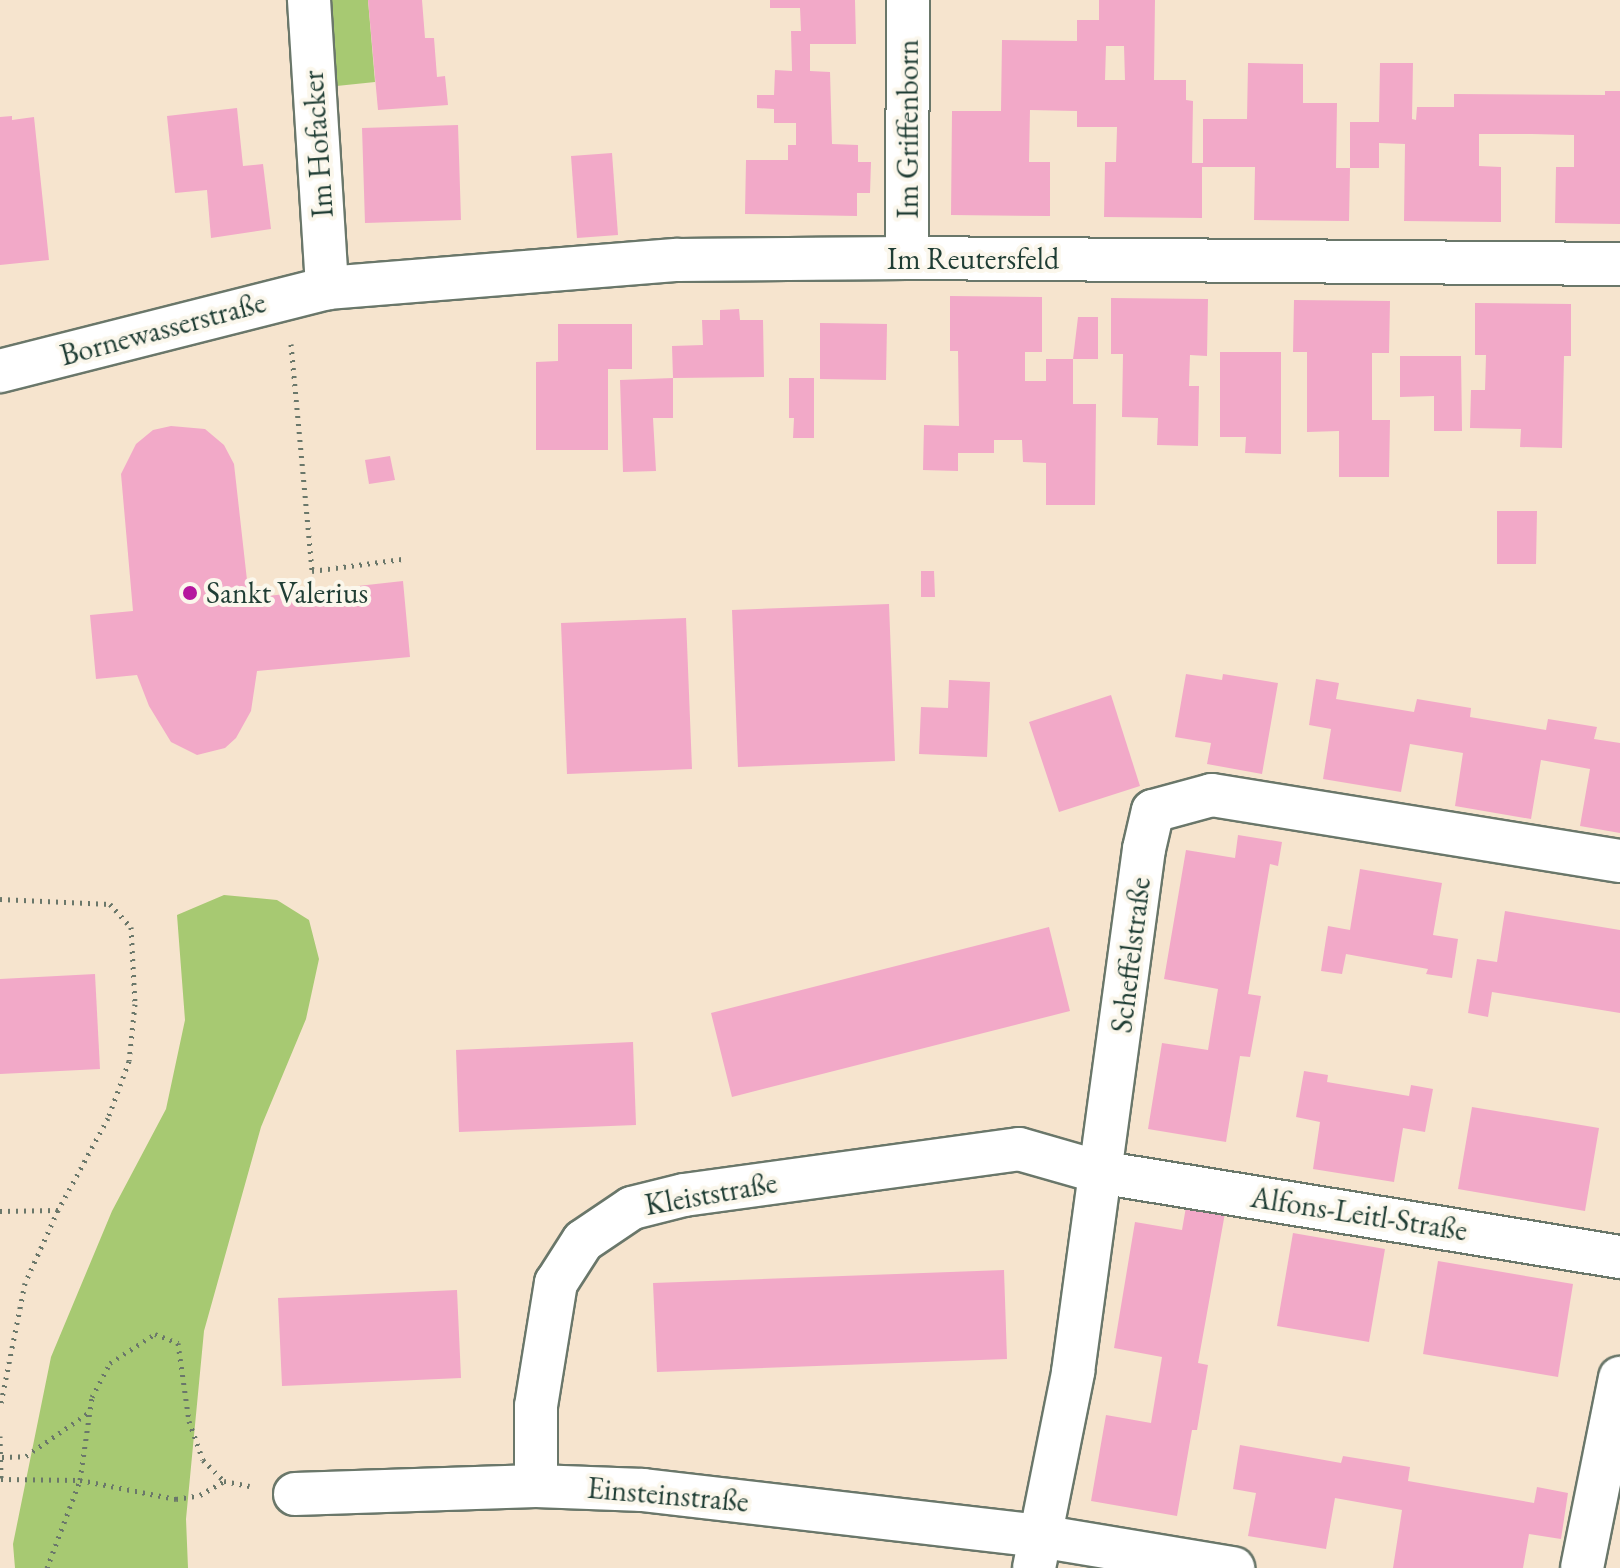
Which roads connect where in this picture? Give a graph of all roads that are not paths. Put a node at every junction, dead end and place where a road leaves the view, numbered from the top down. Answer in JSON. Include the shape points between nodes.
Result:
{"nodes":[{"id":1,"x":309,"y":0,"type":"edge"},
{"id":2,"x":908,"y":0,"type":"edge"},
{"id":3,"x":907,"y":258,"type":"junction"},
{"id":4,"x":1620,"y":264,"type":"edge"},
{"id":5,"x":327,"y":288,"type":"junction"},
{"id":6,"x":0,"y":371,"type":"edge"},
{"id":7,"x":1620,"y":861,"type":"edge"},
{"id":8,"x":1099,"y":1172,"type":"junction"},
{"id":9,"x":1620,"y":1257,"type":"edge"},
{"id":10,"x":1620,"y":1378,"type":"edge"},
{"id":11,"x":536,"y":1486,"type":"junction"},
{"id":12,"x":295,"y":1494,"type":"dead end"},
{"id":13,"x":1037,"y":1552,"type":"edge"},
{"id":14,"x":1233,"y":1568,"type":"edge"},
{"id":15,"x":1582,"y":1568,"type":"edge"}],
"edges":[{"from":1,"to":5,"type":"street","name":"Im Hofacker"},
{"from":2,"to":3,"type":"street","name":"Im Griffenborn"},
{"from":3,"to":4,"type":"street","name":"Im Reutersfeld"},
{"from":3,"to":5,"type":"street","name":"Im Reutersfeld","via":[[678,260]]},
{"from":5,"to":6,"type":"street","name":"Bornewasserstraße"},
{"from":7,"to":8,"type":"street","name":"Scheffelstraße","via":[[1212,795],[1153,811]]},
{"from":8,"to":9,"type":"street","name":"Alfons-Leitl-Straße"},
{"from":8,"to":11,"type":"street","name":"Kleiststraße","via":[[1019,1149],[684,1195],[632,1208],[583,1241],[556,1283],[536,1406]]},
{"from":8,"to":13,"type":"street","name":"Scheffelstraße","via":[[1073,1372]]},
{"from":10,"to":15,"type":"street"},
{"from":11,"to":12,"type":"street","name":"Einsteinstraße"},
{"from":11,"to":13,"type":"street","name":"Einsteinstraße","via":[[643,1490]]},
{"from":13,"to":14,"type":"street","name":"Einsteinstraße"}]}
